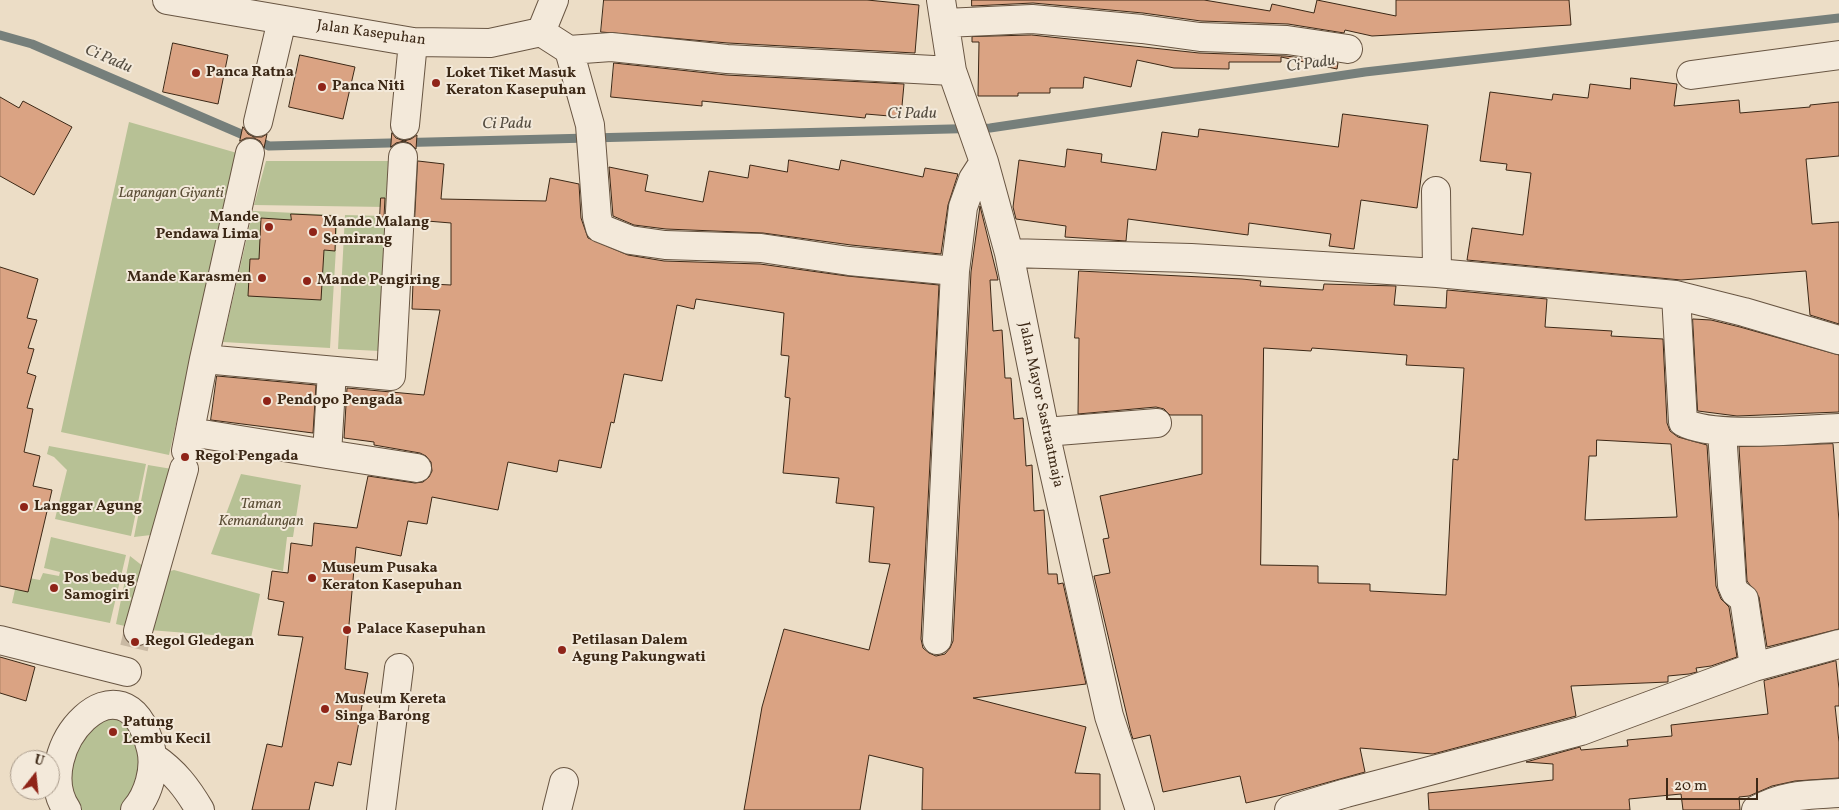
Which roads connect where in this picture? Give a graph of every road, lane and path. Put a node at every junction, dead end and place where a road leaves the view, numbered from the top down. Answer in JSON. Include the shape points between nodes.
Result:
{"nodes":[{"id":1,"x":168,"y":0,"type":"edge"},
{"id":2,"x":554,"y":0,"type":"edge"},
{"id":3,"x":943,"y":11,"type":"edge"},
{"id":4,"x":282,"y":20,"type":"junction"},
{"id":5,"x":541,"y":32,"type":"junction"},
{"id":6,"x":413,"y":42,"type":"junction"},
{"id":7,"x":1348,"y":49,"type":"dead end"},
{"id":8,"x":569,"y":50,"type":"junction"},
{"id":9,"x":1839,"y":54,"type":"edge"},
{"id":10,"x":952,"y":71,"type":"junction"},
{"id":11,"x":1690,"y":75,"type":"dead end"},
{"id":12,"x":258,"y":122,"type":"dead end"},
{"id":13,"x":405,"y":125,"type":"dead end"},
{"id":14,"x":250,"y":153,"type":"dead end"},
{"id":15,"x":403,"y":157,"type":"dead end"},
{"id":16,"x":984,"y":161,"type":"junction"},
{"id":17,"x":1436,"y":191,"type":"dead end"},
{"id":18,"x":1009,"y":253,"type":"junction"},
{"id":19,"x":956,"y":272,"type":"junction"},
{"id":20,"x":1437,"y":273,"type":"junction"},
{"id":21,"x":1676,"y":295,"type":"junction"},
{"id":22,"x":1839,"y":340,"type":"edge"},
{"id":23,"x":204,"y":359,"type":"junction"},
{"id":24,"x":332,"y":370,"type":"junction"},
{"id":25,"x":1157,"y":424,"type":"dead end"},
{"id":26,"x":1839,"y":428,"type":"edge"},
{"id":27,"x":1722,"y":431,"type":"junction"},
{"id":28,"x":1045,"y":432,"type":"junction"},
{"id":29,"x":186,"y":451,"type":"junction"},
{"id":30,"x":327,"y":454,"type":"junction"},
{"id":31,"x":417,"y":468,"type":"dead end"},
{"id":32,"x":0,"y":640,"type":"edge"},
{"id":33,"x":937,"y":640,"type":"dead end"},
{"id":34,"x":1839,"y":644,"type":"edge"},
{"id":35,"x":133,"y":650,"type":"junction"},
{"id":36,"x":1754,"y":666,"type":"junction"},
{"id":37,"x":399,"y":668,"type":"dead end"},
{"id":38,"x":118,"y":705,"type":"junction"},
{"id":39,"x":153,"y":757,"type":"junction"},
{"id":40,"x":60,"y":760,"type":"edge"},
{"id":41,"x":564,"y":782,"type":"dead end"},
{"id":42,"x":60,"y":789,"type":"edge"},
{"id":43,"x":1839,"y":793,"type":"edge"},
{"id":44,"x":139,"y":808,"type":"edge"},
{"id":45,"x":67,"y":810,"type":"edge"},
{"id":46,"x":200,"y":810,"type":"edge"},
{"id":47,"x":381,"y":810,"type":"edge"},
{"id":48,"x":557,"y":810,"type":"edge"},
{"id":49,"x":1140,"y":810,"type":"edge"},
{"id":50,"x":1289,"y":810,"type":"edge"},
{"id":51,"x":1756,"y":810,"type":"edge"}],
"edges":[{"from":1,"to":4,"type":"street","name":"Jalan Kasepuhan"},
{"from":2,"to":5,"type":"street"},
{"from":3,"to":7,"type":"street","via":[[1142,28],[1200,37],[1287,40]]},
{"from":3,"to":10,"type":"street","name":"Jalan Mayor Sastraatmaja"},
{"from":4,"to":6,"type":"street","name":"Jalan Kasepuhan"},
{"from":4,"to":12,"type":"street"},
{"from":5,"to":6,"type":"street","name":"Jalan Kasepuhan","via":[[490,43]]},
{"from":5,"to":8,"type":"street"},
{"from":6,"to":13,"type":"street"},
{"from":8,"to":10,"type":"street","via":[[612,47],[727,59]]},
{"from":8,"to":19,"type":"street","via":[[591,137],[600,228],[630,240],[761,248]]},
{"from":9,"to":11,"type":"street"},
{"from":10,"to":16,"type":"street","name":"Jalan Mayor Sastraatmaja"},
{"from":14,"to":23,"type":"street"},
{"from":15,"to":24,"type":"street","via":[[391,376]]},
{"from":16,"to":18,"type":"street","name":"Jalan Mayor Sastraatmaja"},
{"from":16,"to":19,"type":"street","via":[[973,179],[963,207]]},
{"from":17,"to":20,"type":"street"},
{"from":18,"to":20,"type":"street","via":[[1191,258]]},
{"from":18,"to":28,"type":"street","name":"Jalan Mayor Sastraatmaja"},
{"from":19,"to":33,"type":"street"},
{"from":20,"to":21,"type":"street"},
{"from":21,"to":22,"type":"street"},
{"from":21,"to":27,"type":"street","via":[[1683,422]]},
{"from":23,"to":24,"type":"street"},
{"from":23,"to":29,"type":"street"},
{"from":24,"to":30,"type":"street"},
{"from":25,"to":28,"type":"street"},
{"from":26,"to":27,"type":"street"},
{"from":27,"to":36,"type":"street","via":[[1733,590],[1744,599]]},
{"from":28,"to":49,"type":"street","name":"Jalan Mayor Sastraatmaja","via":[[1109,716]]},
{"from":29,"to":30,"type":"street"},
{"from":29,"to":35,"type":"street"},
{"from":30,"to":31,"type":"street"},
{"from":32,"to":35,"type":"street"},
{"from":34,"to":36,"type":"street"},
{"from":35,"to":38,"type":"street"},
{"from":36,"to":50,"type":"street","via":[[1582,731]]},
{"from":37,"to":47,"type":"street"},
{"from":38,"to":39,"type":"street","via":[[133,712],[138,719],[148,736]]},
{"from":38,"to":40,"type":"street","via":[[95,708],[69,736]]},
{"from":39,"to":44,"type":"street","via":[[150,782]]},
{"from":39,"to":46,"type":"street","via":[[171,770],[188,789]]},
{"from":41,"to":48,"type":"street"},
{"from":42,"to":45,"type":"street"},
{"from":43,"to":51,"type":"street","via":[[1786,797]]}]}
